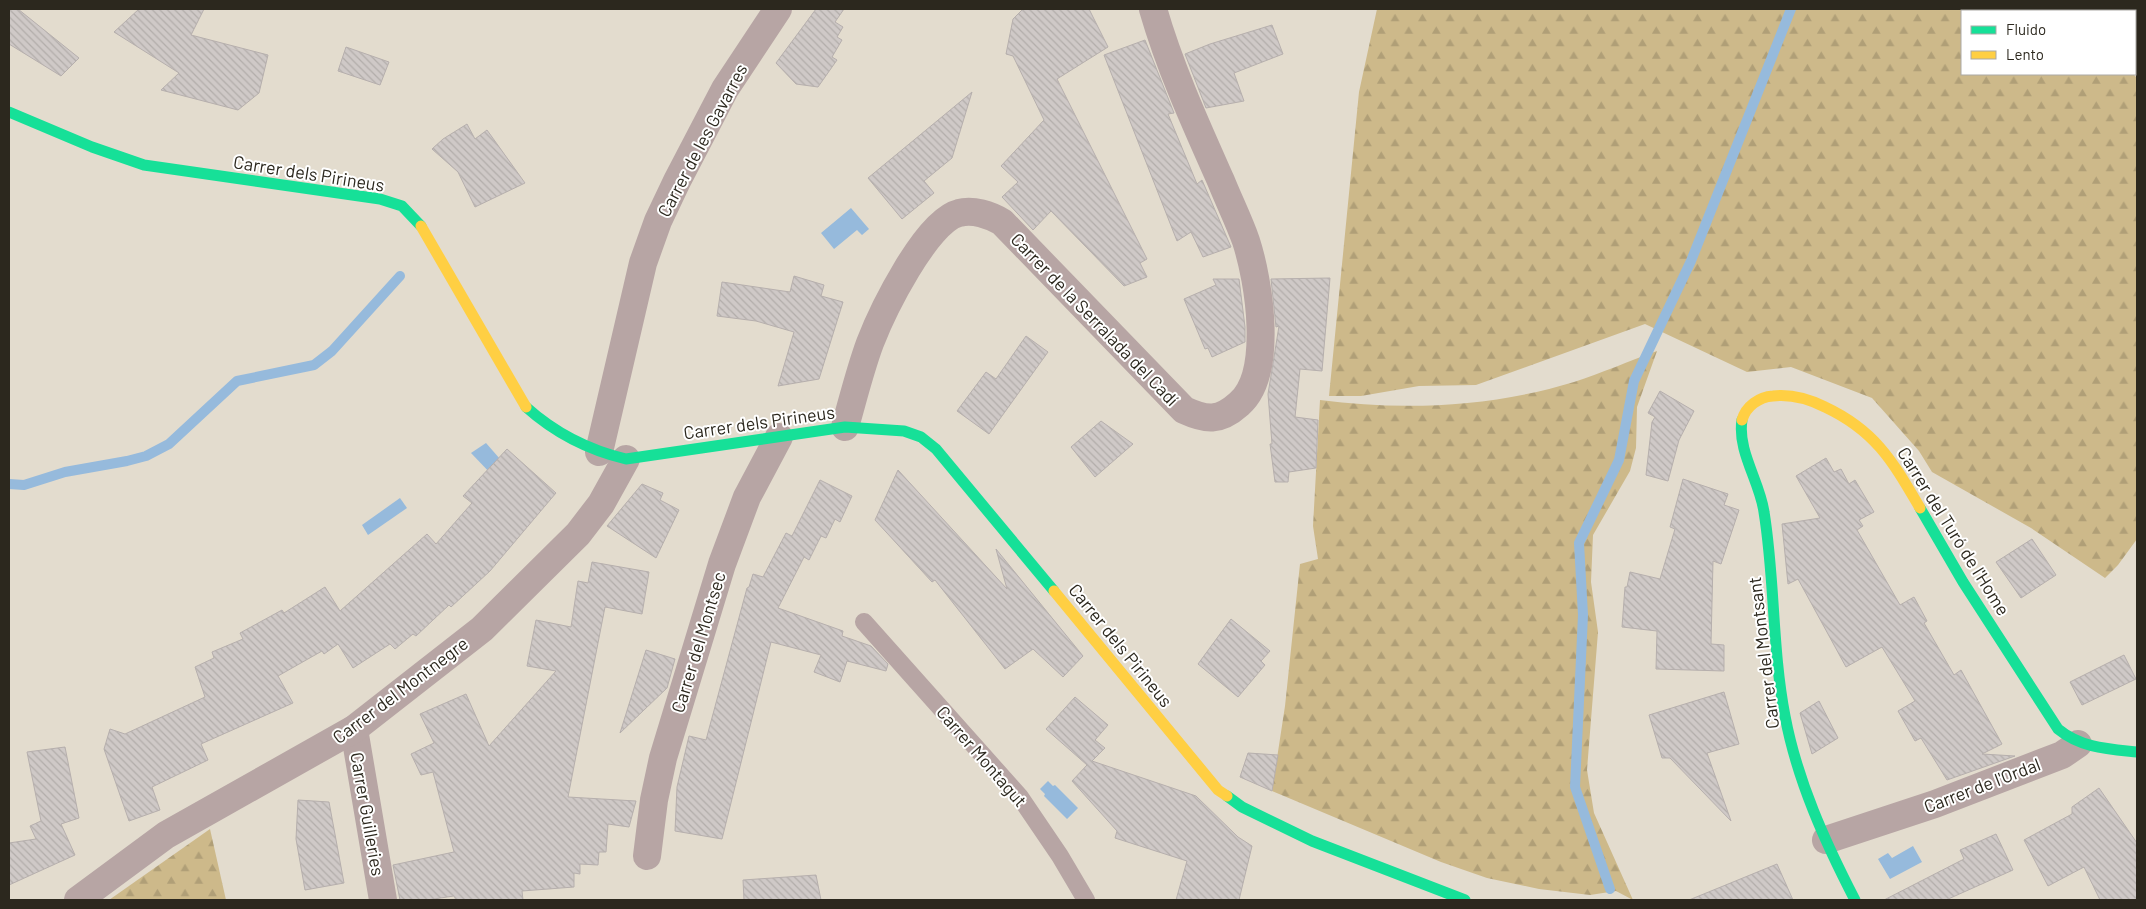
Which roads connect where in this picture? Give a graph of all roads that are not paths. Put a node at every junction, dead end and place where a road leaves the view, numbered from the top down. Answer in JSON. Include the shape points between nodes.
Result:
{"nodes":[{"id":1,"x":778,"y":9,"type":"edge"},
{"id":2,"x":1153,"y":9,"type":"edge"},
{"id":3,"x":9,"y":112,"type":"edge"},
{"id":4,"x":1759,"y":400,"type":"joint"},
{"id":5,"x":845,"y":427,"type":"junction"},
{"id":6,"x":779,"y":438,"type":"junction"},
{"id":7,"x":599,"y":452,"type":"junction"},
{"id":8,"x":626,"y":459,"type":"junction"},
{"id":9,"x":864,"y":622,"type":"dead end"},
{"id":10,"x":354,"y":728,"type":"junction"},
{"id":11,"x":2078,"y":744,"type":"junction"},
{"id":12,"x":2137,"y":752,"type":"edge"},
{"id":13,"x":1826,"y":840,"type":"junction"},
{"id":14,"x":647,"y":856,"type":"dead end"},
{"id":15,"x":78,"y":900,"type":"edge"},
{"id":16,"x":383,"y":900,"type":"edge"},
{"id":17,"x":1086,"y":900,"type":"edge"},
{"id":18,"x":1465,"y":900,"type":"edge"},
{"id":19,"x":1854,"y":900,"type":"edge"}],
"edges":[{"from":1,"to":7,"type":"street","name":"Carrer de les Gavarres","via":[[725,89],[658,221],[643,263]]},
{"from":2,"to":5,"type":"street","name":"Carrer de la Serralada del Cadí","via":[[1176,77],[1248,251],[1259,309],[1259,358],[1245,399],[1217,418],[1200,418],[1184,410],[1002,222],[990,216],[959,213],[943,221],[930,234],[892,296],[870,344]]},
{"from":3,"to":7,"type":"street","name":"Carrer dels Pirineus","via":[[144,165],[380,199],[402,206],[416,219],[438,253],[526,407],[535,416]]},
{"from":4,"to":11,"type":"street","name":"Carrer del Turó de l'Home","via":[[1784,394],[1809,401],[1843,416],[1865,431],[1886,453],[2058,730]]},
{"from":4,"to":13,"type":"street","name":"Carrer del Montsant","via":[[1742,418],[1741,433],[1764,506],[1786,723]]},
{"from":5,"to":6,"type":"street","name":"Carrer dels Pirineus"},
{"from":5,"to":18,"type":"street","name":"Carrer dels Pirineus","via":[[904,431],[921,436],[936,449],[1218,790],[1242,807],[1312,841]]},
{"from":6,"to":8,"type":"street","name":"Carrer dels Pirineus"},
{"from":6,"to":14,"type":"street","name":"Carrer del Montsec","via":[[747,497],[722,564],[664,758],[654,800]]},
{"from":7,"to":8,"type":"street","name":"Carrer dels Pirineus"},
{"from":8,"to":10,"type":"street","name":"Carrer del Montnegre","via":[[601,504],[571,541],[482,629]]},
{"from":9,"to":17,"type":"lane","name":"Carrer Montagut","via":[[1020,797]]},
{"from":10,"to":15,"type":"street","name":"Carrer del Montnegre","via":[[166,835]]},
{"from":10,"to":16,"type":"street","name":"Carrer Guilleries"},
{"from":11,"to":12,"type":"street"},
{"from":11,"to":13,"type":"street","name":"Carrer de l'Ordal","via":[[2062,755],[1934,804]]},
{"from":13,"to":19,"type":"street","name":"Carrer del Montsant"}]}
